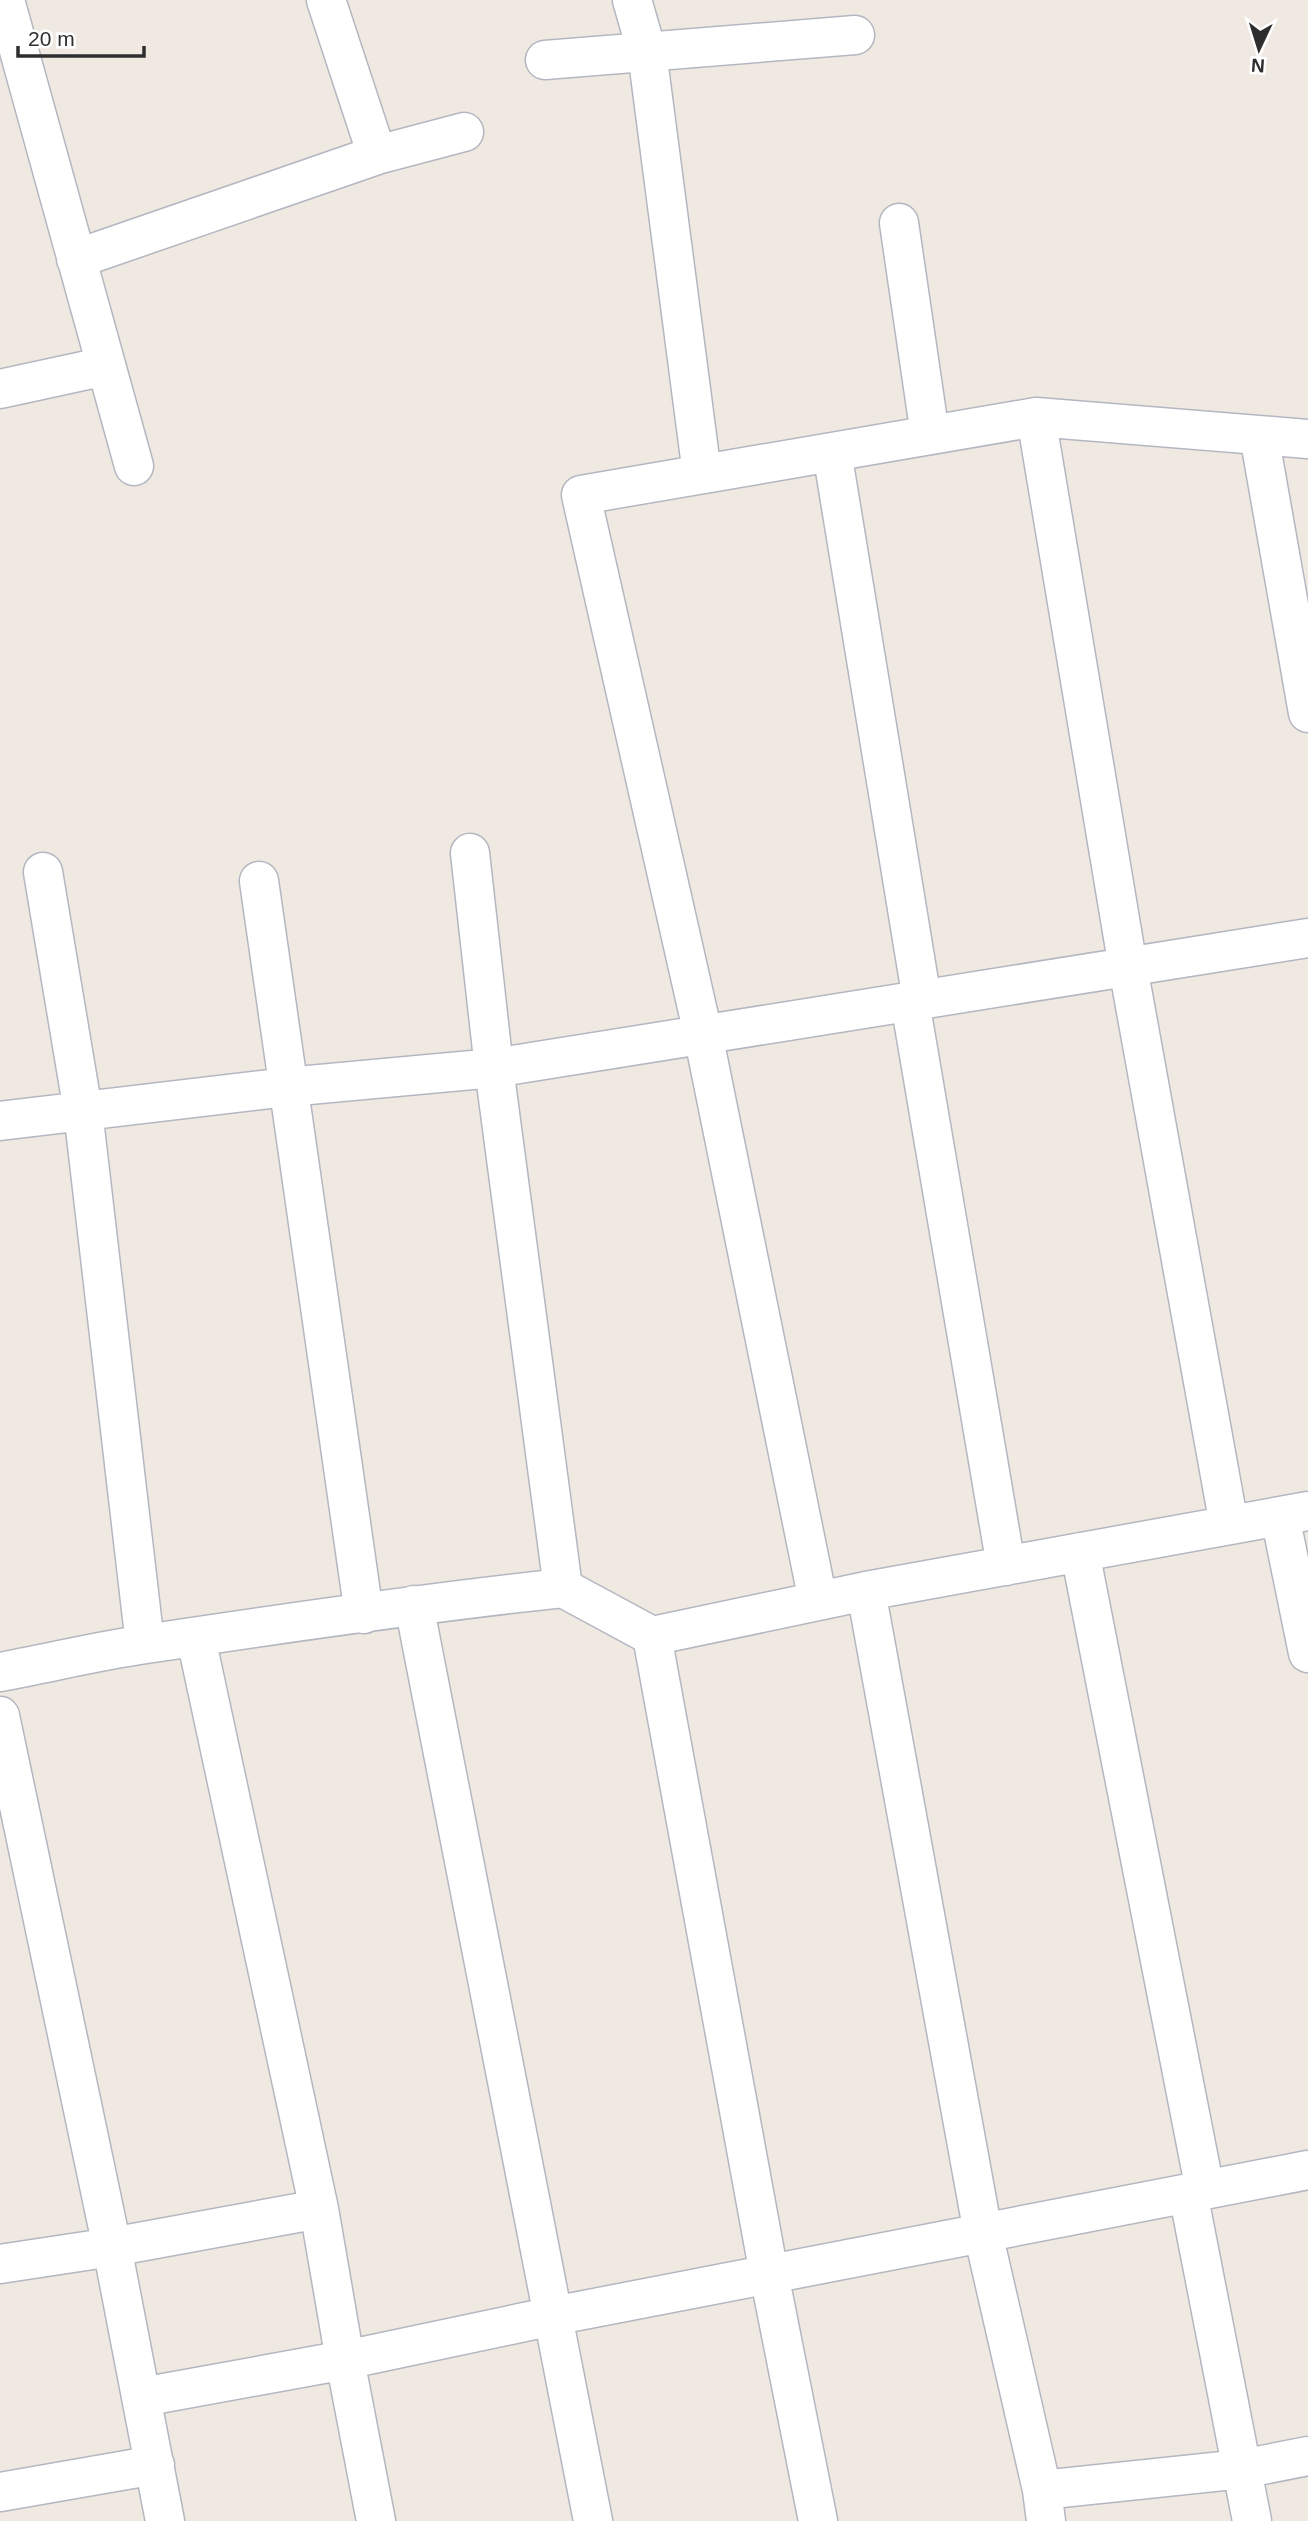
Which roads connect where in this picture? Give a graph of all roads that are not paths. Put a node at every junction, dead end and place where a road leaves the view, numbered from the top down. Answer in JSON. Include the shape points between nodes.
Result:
{"nodes":[{"id":1,"x":5,"y":0,"type":"edge"},
{"id":2,"x":326,"y":0,"type":"edge"},
{"id":3,"x":632,"y":0,"type":"edge"},
{"id":4,"x":855,"y":35,"type":"dead end"},
{"id":5,"x":647,"y":52,"type":"junction"},
{"id":6,"x":545,"y":60,"type":"dead end"},
{"id":7,"x":464,"y":132,"type":"dead end"},
{"id":8,"x":377,"y":155,"type":"junction"},
{"id":9,"x":899,"y":223,"type":"dead end"},
{"id":10,"x":76,"y":259,"type":"junction"},
{"id":11,"x":106,"y":366,"type":"junction"},
{"id":12,"x":0,"y":389,"type":"edge"},
{"id":13,"x":1036,"y":417,"type":"junction"},
{"id":14,"x":930,"y":435,"type":"junction"},
{"id":15,"x":1259,"y":435,"type":"junction"},
{"id":16,"x":1308,"y":439,"type":"edge"},
{"id":17,"x":832,"y":452,"type":"junction"},
{"id":18,"x":134,"y":466,"type":"dead end"},
{"id":19,"x":702,"y":474,"type":"junction"},
{"id":20,"x":1308,"y":713,"type":"edge"},
{"id":21,"x":470,"y":853,"type":"dead end"},
{"id":22,"x":43,"y":872,"type":"dead end"},
{"id":23,"x":259,"y":881,"type":"dead end"},
{"id":24,"x":1308,"y":938,"type":"edge"},
{"id":25,"x":1128,"y":967,"type":"junction"},
{"id":26,"x":916,"y":1001,"type":"junction"},
{"id":27,"x":703,"y":1034,"type":"junction"},
{"id":28,"x":494,"y":1068,"type":"junction"},
{"id":29,"x":287,"y":1087,"type":"junction"},
{"id":30,"x":83,"y":1111,"type":"junction"},
{"id":31,"x":0,"y":1121,"type":"edge"},
{"id":32,"x":1294,"y":1513,"type":"edge"},
{"id":33,"x":1228,"y":1525,"type":"junction"},
{"id":34,"x":1080,"y":1552,"type":"junction"},
{"id":35,"x":1006,"y":1566,"type":"junction"},
{"id":36,"x":563,"y":1588,"type":"junction"},
{"id":37,"x":866,"y":1591,"type":"junction"},
{"id":38,"x":818,"y":1601,"type":"junction"},
{"id":39,"x":414,"y":1605,"type":"junction"},
{"id":40,"x":364,"y":1614,"type":"junction"},
{"id":41,"x":652,"y":1636,"type":"junction"},
{"id":42,"x":196,"y":1638,"type":"junction"},
{"id":43,"x":145,"y":1644,"type":"junction"},
{"id":44,"x":1308,"y":1653,"type":"edge"},
{"id":45,"x":0,"y":1672,"type":"edge"},
{"id":46,"x":0,"y":1716,"type":"edge"},
{"id":47,"x":1308,"y":2170,"type":"edge"},
{"id":48,"x":1196,"y":2192,"type":"junction"},
{"id":49,"x":319,"y":2209,"type":"junction"},
{"id":50,"x":983,"y":2232,"type":"junction"},
{"id":51,"x":112,"y":2247,"type":"junction"},
{"id":52,"x":0,"y":2264,"type":"edge"},
{"id":53,"x":769,"y":2274,"type":"junction"},
{"id":54,"x":553,"y":2316,"type":"junction"},
{"id":55,"x":345,"y":2360,"type":"junction"},
{"id":56,"x":142,"y":2397,"type":"junction"},
{"id":57,"x":1308,"y":2456,"type":"edge"},
{"id":58,"x":155,"y":2465,"type":"junction"},
{"id":59,"x":1242,"y":2469,"type":"junction"},
{"id":60,"x":0,"y":2492,"type":"edge"},
{"id":61,"x":1044,"y":2505,"type":"edge"},
{"id":62,"x":165,"y":2521,"type":"edge"},
{"id":63,"x":376,"y":2521,"type":"edge"},
{"id":64,"x":593,"y":2521,"type":"edge"},
{"id":65,"x":818,"y":2521,"type":"edge"},
{"id":66,"x":1252,"y":2521,"type":"edge"}],
"edges":[{"from":1,"to":10,"type":"street"},
{"from":2,"to":8,"type":"street"},
{"from":3,"to":5,"type":"street"},
{"from":4,"to":5,"type":"street"},
{"from":5,"to":6,"type":"street"},
{"from":5,"to":19,"type":"street"},
{"from":7,"to":8,"type":"street"},
{"from":8,"to":10,"type":"street"},
{"from":9,"to":14,"type":"street"},
{"from":10,"to":11,"type":"street"},
{"from":11,"to":12,"type":"street"},
{"from":11,"to":18,"type":"street"},
{"from":13,"to":14,"type":"street"},
{"from":13,"to":15,"type":"street"},
{"from":13,"to":25,"type":"street"},
{"from":14,"to":17,"type":"street"},
{"from":15,"to":16,"type":"street"},
{"from":15,"to":20,"type":"street"},
{"from":17,"to":19,"type":"street"},
{"from":17,"to":26,"type":"street"},
{"from":19,"to":27,"type":"street","via":[[581,495]]},
{"from":21,"to":28,"type":"street"},
{"from":22,"to":30,"type":"street"},
{"from":23,"to":29,"type":"street"},
{"from":24,"to":25,"type":"street"},
{"from":25,"to":26,"type":"street"},
{"from":25,"to":33,"type":"street"},
{"from":26,"to":27,"type":"street"},
{"from":26,"to":35,"type":"street"},
{"from":27,"to":28,"type":"street"},
{"from":27,"to":38,"type":"street"},
{"from":28,"to":29,"type":"street"},
{"from":28,"to":36,"type":"street"},
{"from":29,"to":30,"type":"street"},
{"from":29,"to":40,"type":"street"},
{"from":30,"to":31,"type":"street"},
{"from":30,"to":43,"type":"street"},
{"from":32,"to":33,"type":"street"},
{"from":32,"to":44,"type":"street"},
{"from":33,"to":34,"type":"street"},
{"from":34,"to":35,"type":"street"},
{"from":34,"to":48,"type":"street"},
{"from":35,"to":37,"type":"street"},
{"from":36,"to":39,"type":"street"},
{"from":36,"to":41,"type":"street"},
{"from":37,"to":38,"type":"street"},
{"from":37,"to":50,"type":"street"},
{"from":38,"to":41,"type":"street"},
{"from":39,"to":40,"type":"street"},
{"from":39,"to":54,"type":"street"},
{"from":40,"to":42,"type":"street"},
{"from":41,"to":53,"type":"street"},
{"from":42,"to":43,"type":"street"},
{"from":42,"to":49,"type":"street"},
{"from":43,"to":45,"type":"street"},
{"from":46,"to":51,"type":"street"},
{"from":47,"to":48,"type":"street"},
{"from":48,"to":50,"type":"street"},
{"from":48,"to":59,"type":"street"},
{"from":49,"to":51,"type":"street"},
{"from":49,"to":55,"type":"street"},
{"from":50,"to":53,"type":"street"},
{"from":50,"to":61,"type":"street"},
{"from":51,"to":52,"type":"street"},
{"from":51,"to":56,"type":"street"},
{"from":53,"to":54,"type":"street"},
{"from":53,"to":65,"type":"street"},
{"from":54,"to":55,"type":"street"},
{"from":54,"to":64,"type":"street"},
{"from":55,"to":56,"type":"street"},
{"from":55,"to":63,"type":"street"},
{"from":56,"to":58,"type":"street"},
{"from":57,"to":59,"type":"street"},
{"from":58,"to":60,"type":"street"},
{"from":58,"to":62,"type":"street"},
{"from":59,"to":61,"type":"street"},
{"from":59,"to":66,"type":"street"}]}
